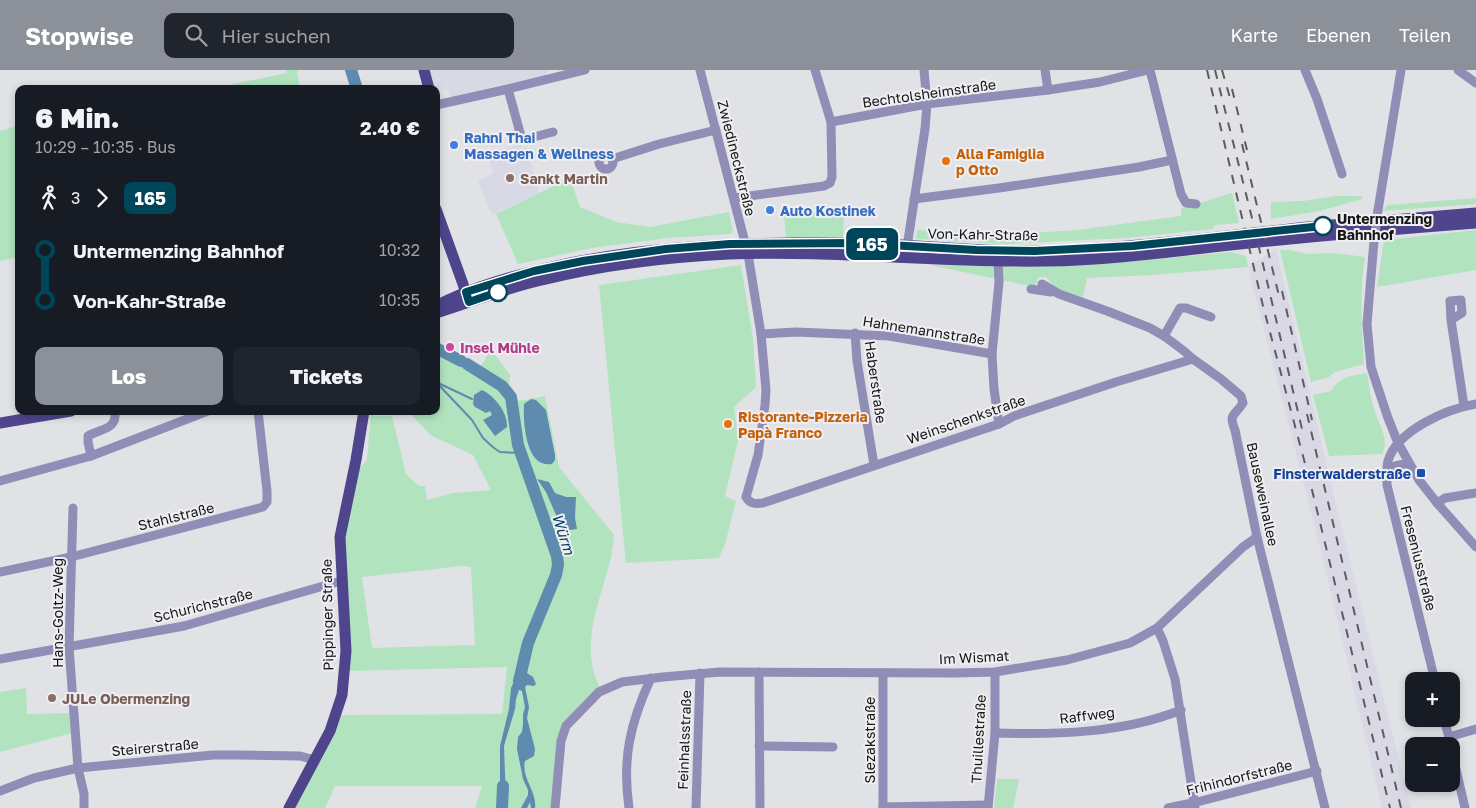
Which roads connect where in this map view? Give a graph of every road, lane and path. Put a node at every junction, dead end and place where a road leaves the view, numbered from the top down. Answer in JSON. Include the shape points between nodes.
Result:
{"nodes":[{"id":1,"x":424,"y":70,"type":"edge"},
{"id":2,"x":585,"y":70,"type":"edge"},
{"id":3,"x":700,"y":70,"type":"edge"},
{"id":4,"x":815,"y":70,"type":"edge"},
{"id":5,"x":924,"y":70,"type":"edge"},
{"id":6,"x":1045,"y":70,"type":"edge"},
{"id":7,"x":1149,"y":70,"type":"edge"},
{"id":8,"x":1305,"y":70,"type":"edge"},
{"id":9,"x":1402,"y":70,"type":"edge"},
{"id":10,"x":1458,"y":70,"type":"edge"},
{"id":11,"x":1476,"y":83,"type":"edge"},
{"id":12,"x":428,"y":85,"type":"edge"},
{"id":13,"x":508,"y":90,"type":"junction"},
{"id":14,"x":1048,"y":90,"type":"junction"},
{"id":15,"x":440,"y":104,"type":"edge"},
{"id":16,"x":927,"y":104,"type":"junction"},
{"id":17,"x":831,"y":122,"type":"junction"},
{"id":18,"x":716,"y":130,"type":"junction"},
{"id":19,"x":553,"y":132,"type":"dead end"},
{"id":20,"x":612,"y":159,"type":"dead end"},
{"id":21,"x":1172,"y":160,"type":"junction"},
{"id":22,"x":1342,"y":174,"type":"dead end"},
{"id":23,"x":734,"y":198,"type":"junction"},
{"id":24,"x":914,"y":199,"type":"junction"},
{"id":25,"x":1196,"y":204,"type":"dead end"},
{"id":26,"x":1476,"y":213,"type":"edge"},
{"id":27,"x":440,"y":221,"type":"edge"},
{"id":28,"x":1476,"y":222,"type":"edge"},
{"id":29,"x":907,"y":247,"type":"junction"},
{"id":30,"x":746,"y":248,"type":"junction"},
{"id":31,"x":998,"y":261,"type":"junction"},
{"id":32,"x":1042,"y":284,"type":"dead end"},
{"id":33,"x":1031,"y":289,"type":"dead end"},
{"id":34,"x":1059,"y":294,"type":"junction"},
{"id":35,"x":467,"y":297,"type":"junction"},
{"id":36,"x":440,"y":305,"type":"edge"},
{"id":37,"x":440,"y":311,"type":"edge"},
{"id":38,"x":1210,"y":317,"type":"dead end"},
{"id":39,"x":1451,"y":320,"type":"dead end"},
{"id":40,"x":855,"y":333,"type":"junction"},
{"id":41,"x":761,"y":334,"type":"junction"},
{"id":42,"x":1164,"y":336,"type":"junction"},
{"id":43,"x":992,"y":354,"type":"junction"},
{"id":44,"x":1193,"y":360,"type":"junction"},
{"id":45,"x":1476,"y":404,"type":"edge"},
{"id":46,"x":1464,"y":406,"type":"junction"},
{"id":47,"x":49,"y":415,"type":"edge"},
{"id":48,"x":115,"y":415,"type":"edge"},
{"id":49,"x":198,"y":415,"type":"edge"},
{"id":50,"x":258,"y":415,"type":"edge"},
{"id":51,"x":363,"y":415,"type":"edge"},
{"id":52,"x":0,"y":424,"type":"edge"},
{"id":53,"x":999,"y":424,"type":"junction"},
{"id":54,"x":1398,"y":443,"type":"junction"},
{"id":55,"x":91,"y":456,"type":"junction"},
{"id":56,"x":1409,"y":463,"type":"junction"},
{"id":57,"x":874,"y":465,"type":"junction"},
{"id":58,"x":1387,"y":473,"type":"junction"},
{"id":59,"x":0,"y":481,"type":"edge"},
{"id":60,"x":1476,"y":493,"type":"edge"},
{"id":61,"x":748,"y":501,"type":"joint"},
{"id":62,"x":1437,"y":503,"type":"junction"},
{"id":63,"x":73,"y":508,"type":"dead end"},
{"id":64,"x":1257,"y":537,"type":"junction"},
{"id":65,"x":1476,"y":547,"type":"edge"},
{"id":66,"x":71,"y":557,"type":"junction"},
{"id":67,"x":0,"y":572,"type":"edge"},
{"id":68,"x":341,"y":581,"type":"junction"},
{"id":69,"x":1156,"y":628,"type":"junction"},
{"id":70,"x":69,"y":647,"type":"junction"},
{"id":71,"x":0,"y":659,"type":"edge"},
{"id":72,"x":759,"y":672,"type":"junction"},
{"id":73,"x":994,"y":672,"type":"junction"},
{"id":74,"x":1433,"y":672,"type":"edge"},
{"id":75,"x":700,"y":673,"type":"junction"},
{"id":76,"x":883,"y":673,"type":"junction"},
{"id":77,"x":651,"y":678,"type":"junction"},
{"id":78,"x":1181,"y":710,"type":"junction"},
{"id":79,"x":1476,"y":729,"type":"edge"},
{"id":80,"x":995,"y":733,"type":"junction"},
{"id":81,"x":1460,"y":738,"type":"edge"},
{"id":82,"x":759,"y":746,"type":"junction"},
{"id":83,"x":833,"y":747,"type":"dead end"},
{"id":84,"x":315,"y":760,"type":"junction"},
{"id":85,"x":78,"y":768,"type":"junction"},
{"id":86,"x":1317,"y":771,"type":"junction"},
{"id":87,"x":1460,"y":787,"type":"edge"},
{"id":88,"x":0,"y":791,"type":"edge"},
{"id":89,"x":1195,"y":805,"type":"edge"},
{"id":90,"x":883,"y":807,"type":"edge"},
{"id":91,"x":988,"y":807,"type":"edge"},
{"id":92,"x":84,"y":808,"type":"edge"},
{"id":93,"x":289,"y":808,"type":"edge"},
{"id":94,"x":555,"y":808,"type":"edge"},
{"id":95,"x":629,"y":808,"type":"edge"},
{"id":96,"x":696,"y":808,"type":"edge"},
{"id":97,"x":760,"y":808,"type":"edge"},
{"id":98,"x":1168,"y":808,"type":"edge"},
{"id":99,"x":1325,"y":808,"type":"edge"},
{"id":100,"x":1465,"y":808,"type":"edge"}],
"edges":[{"from":1,"to":12,"type":"main road"},
{"from":2,"to":13,"type":"street"},
{"from":3,"to":18,"type":"street","name":"Zwiedineckstraße"},
{"from":4,"to":17,"type":"street"},
{"from":5,"to":16,"type":"street"},
{"from":6,"to":14,"type":"street"},
{"from":7,"to":14,"type":"street","name":"Bechtolsheimstraße"},
{"from":7,"to":21,"type":"street"},
{"from":8,"to":22,"type":"street"},
{"from":9,"to":54,"type":"street","bridge":true,"via":[[1378,210],[1367,324],[1371,368]]},
{"from":10,"to":11,"type":"street"},
{"from":13,"to":15,"type":"street"},
{"from":13,"to":19,"type":"street","via":[[522,140]]},
{"from":14,"to":16,"type":"street","name":"Bechtolsheimstraße"},
{"from":16,"to":17,"type":"street","name":"Bechtolsheimstraße"},
{"from":16,"to":24,"type":"street"},
{"from":17,"to":23,"type":"street","via":[[830,182],[824,186]]},
{"from":18,"to":20,"type":"street"},
{"from":18,"to":23,"type":"street","name":"Zwiedineckstraße"},
{"from":21,"to":24,"type":"street"},
{"from":21,"to":25,"type":"street","via":[[1181,194],[1186,203]]},
{"from":23,"to":30,"type":"street","name":"Zwiedineckstraße"},
{"from":24,"to":29,"type":"street"},
{"from":26,"to":29,"type":"main road","name":"Von-Kahr-Straße","via":[[1133,246],[1035,251]]},
{"from":27,"to":35,"type":"main road"},
{"from":28,"to":31,"type":"main road","name":"Von-Kahr-Straße","via":[[1133,256]]},
{"from":29,"to":30,"type":"main road","name":"Von-Kahr-Straße","via":[[854,243]]},
{"from":30,"to":31,"type":"main road","name":"Von-Kahr-Straße"},
{"from":30,"to":35,"type":"main road","name":"Von-Kahr-Straße","via":[[587,270]]},
{"from":30,"to":41,"type":"street","name":"Zwiedineckstraße"},
{"from":31,"to":43,"type":"street"},
{"from":32,"to":34,"type":"street","name":"Bauseweinallee"},
{"from":33,"to":34,"type":"street","name":"Bauseweinallee"},
{"from":34,"to":42,"type":"street","name":"Bauseweinallee"},
{"from":35,"to":36,"type":"main road","name":"Von-Kahr-Straße"},
{"from":35,"to":37,"type":"main road","name":"Von-Kahr-Straße"},
{"from":38,"to":42,"type":"street","via":[[1180,308]]},
{"from":39,"to":46,"type":"street"},
{"from":40,"to":41,"type":"street","name":"Hahnemannstraße"},
{"from":40,"to":43,"type":"street","name":"Hahnemannstraße"},
{"from":40,"to":57,"type":"street","name":"Haberstraße"},
{"from":41,"to":61,"type":"street","name":"Zwiedineckstraße","via":[[765,404],[758,455],[746,497]]},
{"from":42,"to":44,"type":"street","name":"Bauseweinallee"},
{"from":43,"to":53,"type":"street"},
{"from":44,"to":53,"type":"street","name":"Weinschenkstraße","via":[[1116,382]]},
{"from":44,"to":64,"type":"street","name":"Bauseweinallee","via":[[1221,379],[1243,400],[1231,420]]},
{"from":45,"to":46,"type":"street"},
{"from":46,"to":54,"type":"street","via":[[1440,414]]},
{"from":47,"to":52,"type":"main road"},
{"from":48,"to":55,"type":"street","via":[[112,426],[88,436]]},
{"from":49,"to":55,"type":"street"},
{"from":50,"to":66,"type":"street","name":"Stahlstraße","via":[[267,492],[267,502],[263,507]]},
{"from":51,"to":68,"type":"main road","name":"Pippinger Straße","via":[[340,537]]},
{"from":53,"to":57,"type":"street","name":"Weinschenkstraße"},
{"from":54,"to":56,"type":"street"},
{"from":54,"to":58,"type":"street","name":"Freseniusstraße","via":[[1388,461]]},
{"from":55,"to":59,"type":"street"},
{"from":56,"to":58,"type":"street","via":[[1396,466]]},
{"from":56,"to":62,"type":"street"},
{"from":57,"to":61,"type":"street","name":"Weinschenkstraße","via":[[763,503]]},
{"from":58,"to":74,"type":"street","name":"Freseniusstraße","via":[[1387,485]]},
{"from":60,"to":62,"type":"street","via":[[1445,498]]},
{"from":62,"to":65,"type":"street"},
{"from":63,"to":66,"type":"street","name":"Hans-Goltz-Weg"},
{"from":64,"to":69,"type":"street","name":"Im Wismat"},
{"from":64,"to":86,"type":"street","name":"Bauseweinallee"},
{"from":66,"to":67,"type":"street","name":"Stahlstraße"},
{"from":66,"to":70,"type":"street","name":"Hans-Goltz-Weg"},
{"from":68,"to":70,"type":"street","name":"Schurichstraße","via":[[184,626]]},
{"from":68,"to":84,"type":"main road","name":"Pippinger Straße","via":[[346,651],[342,695],[330,731]]},
{"from":69,"to":73,"type":"street","name":"Im Wismat","via":[[1130,643],[1067,660]]},
{"from":69,"to":78,"type":"street","via":[[1164,641]]},
{"from":70,"to":71,"type":"street","name":"Schurichstraße"},
{"from":70,"to":85,"type":"street","name":"Hans-Goltz-Weg"},
{"from":72,"to":75,"type":"street","name":"Im Wismat"},
{"from":72,"to":76,"type":"street","name":"Im Wismat"},
{"from":72,"to":82,"type":"street"},
{"from":73,"to":76,"type":"street","name":"Im Wismat"},
{"from":73,"to":80,"type":"street","name":"Thuillestraße"},
{"from":75,"to":77,"type":"street","name":"Im Wismat"},
{"from":75,"to":96,"type":"street","name":"Feinhalsstraße"},
{"from":76,"to":90,"type":"street","name":"Slezakstraße"},
{"from":77,"to":94,"type":"street","name":"Im Wismat","via":[[622,682],[599,692],[566,726],[561,741]]},
{"from":77,"to":95,"type":"street","via":[[632,727],[627,759]]},
{"from":78,"to":80,"type":"street","name":"Raffweg","via":[[1163,717],[1098,729]]},
{"from":78,"to":89,"type":"street"},
{"from":79,"to":81,"type":"street"},
{"from":80,"to":91,"type":"street","name":"Thuillestraße"},
{"from":82,"to":83,"type":"street"},
{"from":82,"to":97,"type":"street"},
{"from":84,"to":85,"type":"street","name":"Steirerstraße","via":[[300,756],[213,755]]},
{"from":84,"to":93,"type":"main road","name":"Pippinger Straße"},
{"from":85,"to":88,"type":"street","name":"Steirerstraße","via":[[34,778]]},
{"from":85,"to":92,"type":"street","name":"Hans-Goltz-Weg"},
{"from":86,"to":89,"type":"street","name":"Frihindorfstraße"},
{"from":86,"to":99,"type":"street","name":"Bauseweinallee"},
{"from":87,"to":100,"type":"street"},
{"from":89,"to":98,"type":"street","name":"Frihindorfstraße"},
{"from":90,"to":91,"type":"street"}]}
